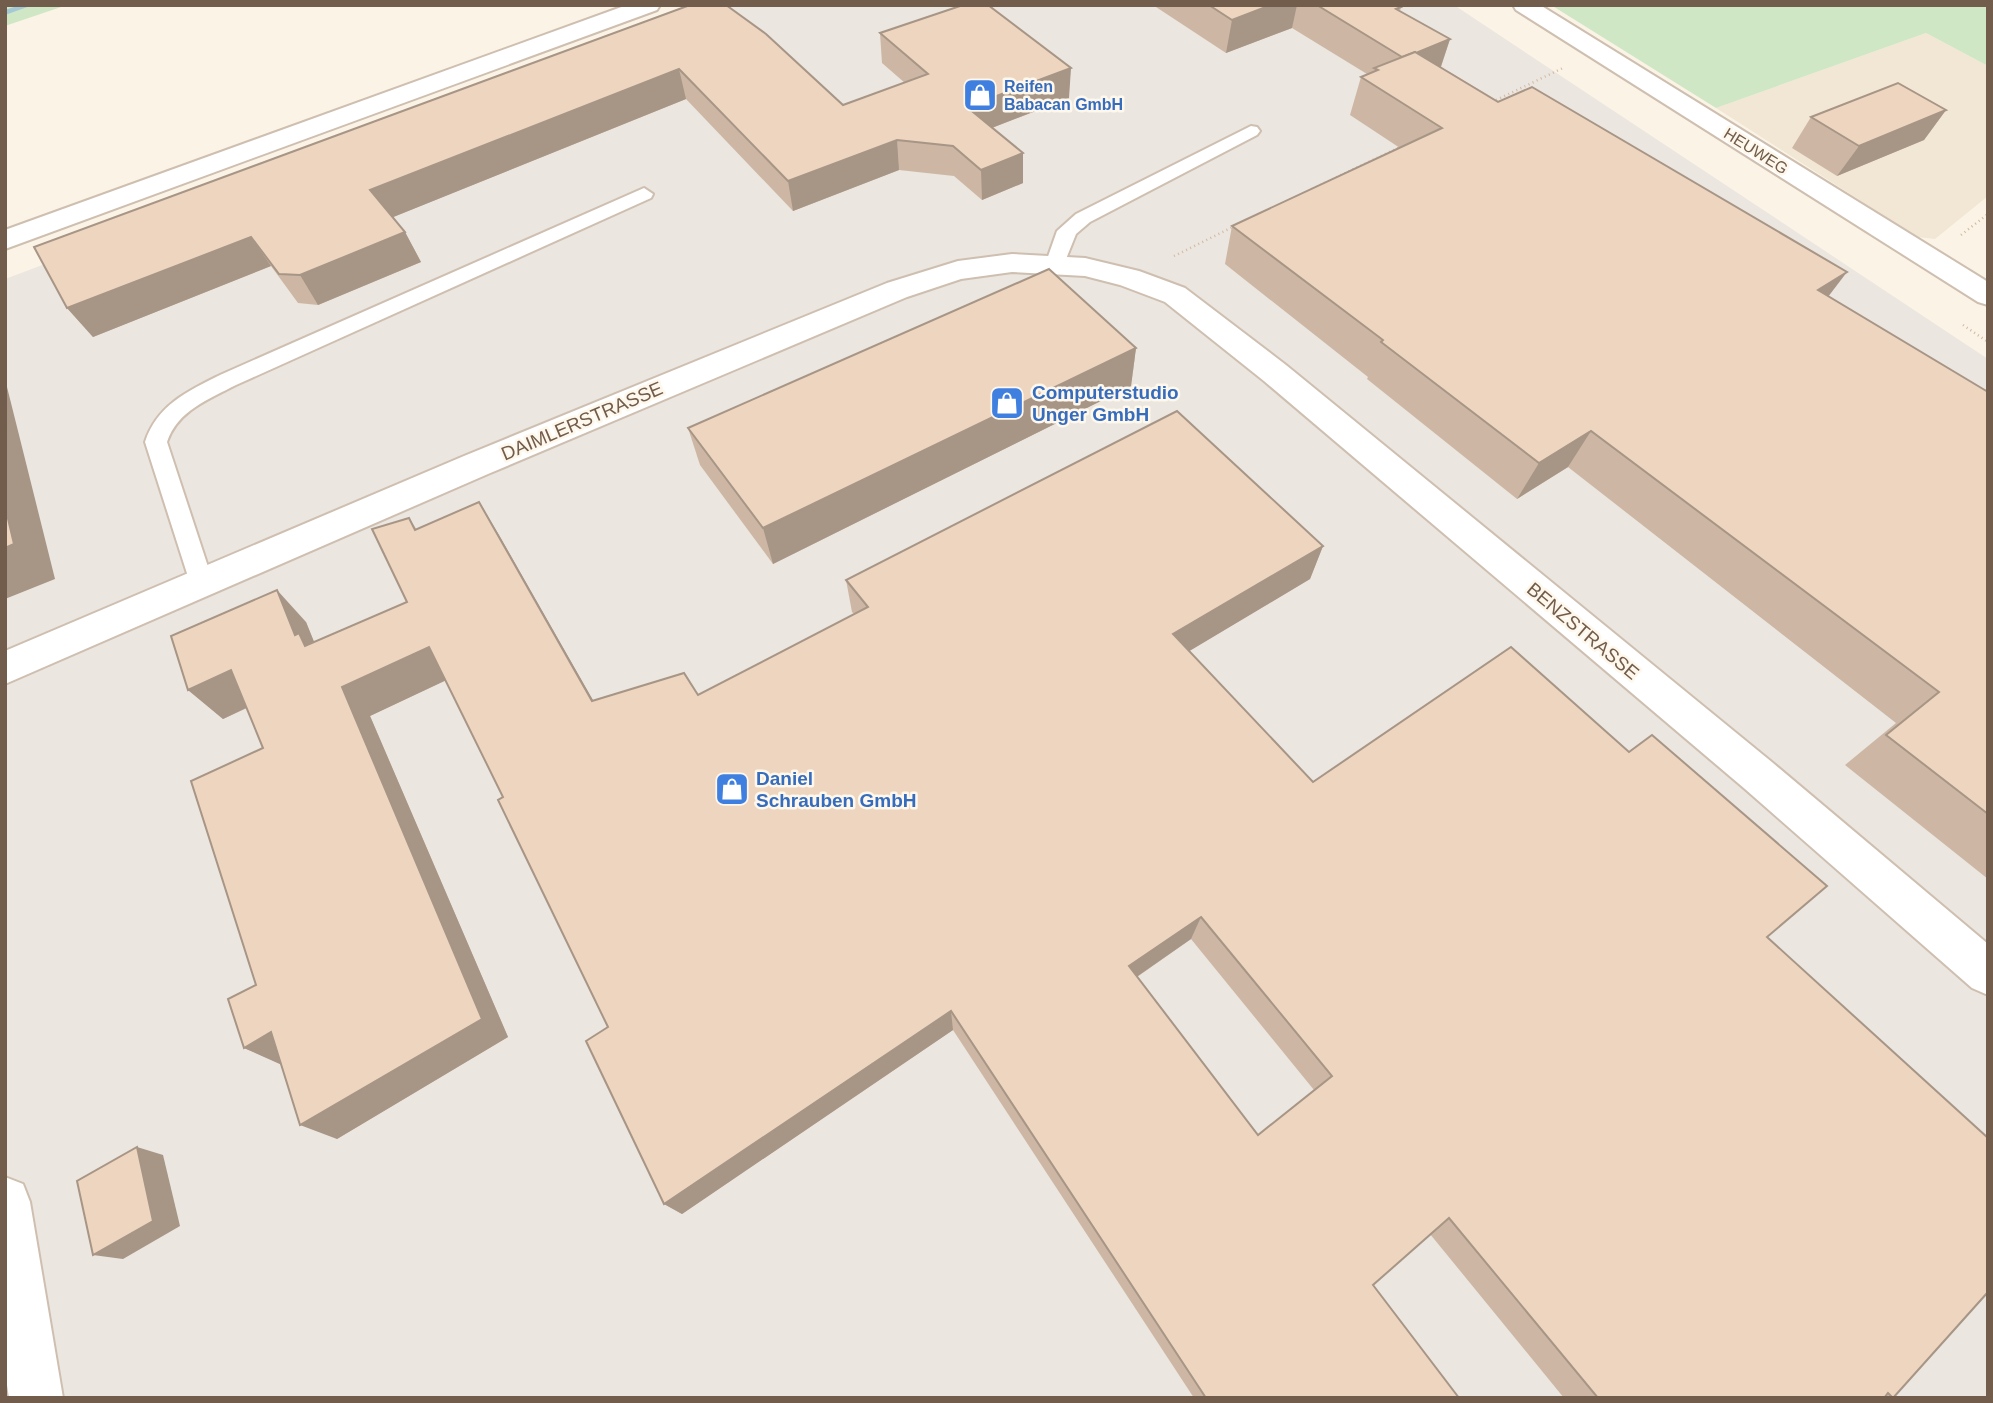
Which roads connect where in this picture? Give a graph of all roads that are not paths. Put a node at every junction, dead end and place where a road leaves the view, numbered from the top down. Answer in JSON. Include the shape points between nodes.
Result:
{"nodes":[{"id":1,"x":649,"y":5,"type":"edge"},
{"id":2,"x":1524,"y":5,"type":"edge"},
{"id":3,"x":1251,"y":131,"type":"dead end"},
{"id":4,"x":644,"y":194,"type":"dead end"},
{"id":5,"x":5,"y":240,"type":"edge"},
{"id":6,"x":1055,"y":265,"type":"junction"},
{"id":7,"x":1175,"y":295,"type":"joint"},
{"id":8,"x":1988,"y":295,"type":"edge"},
{"id":9,"x":201,"y":582,"type":"junction"},
{"id":10,"x":5,"y":668,"type":"edge"},
{"id":11,"x":1988,"y":973,"type":"edge"},
{"id":12,"x":5,"y":1202,"type":"edge"},
{"id":13,"x":36,"y":1398,"type":"edge"}],
"edges":[{"from":1,"to":5,"type":"street"},
{"from":2,"to":8,"type":"street","name":"HEUWEG"},
{"from":3,"to":6,"type":"lane","via":[[1083,218],[1067,231]]},
{"from":4,"to":9,"type":"lane","via":[[228,380],[177,411],[158,432],[156,442]]},
{"from":6,"to":7,"type":"street","name":"DAIMLERSTRASSE","via":[[1085,267]]},
{"from":6,"to":9,"type":"street","name":"DAIMLERSTRASSE","via":[[978,266],[897,290]]},
{"from":7,"to":11,"type":"street","name":"BENZSTRASSE","via":[[1759,776]]},
{"from":9,"to":10,"type":"street","name":"DAIMLERSTRASSE"},
{"from":12,"to":13,"type":"street"}]}
